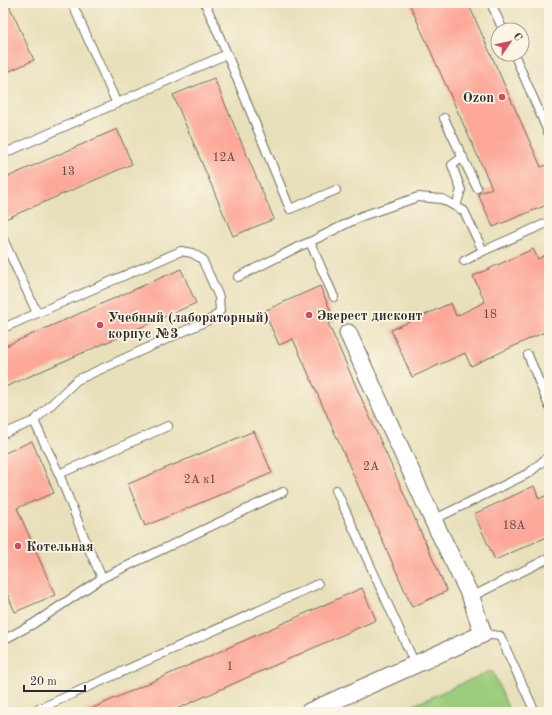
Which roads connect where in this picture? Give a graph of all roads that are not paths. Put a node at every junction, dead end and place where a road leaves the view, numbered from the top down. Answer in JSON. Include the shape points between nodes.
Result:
{"nodes":[{"id":1,"x":72,"y":3,"type":"edge"},
{"id":2,"x":205,"y":3,"type":"edge"},
{"id":3,"x":491,"y":3,"type":"edge"},
{"id":4,"x":499,"y":22,"type":"edge"},
{"id":5,"x":227,"y":54,"type":"junction"},
{"id":6,"x":518,"y":62,"type":"edge"},
{"id":7,"x":116,"y":104,"type":"junction"},
{"id":8,"x":444,"y":118,"type":"dead end"},
{"id":9,"x":549,"y":134,"type":"edge"},
{"id":10,"x":3,"y":154,"type":"edge"},
{"id":11,"x":463,"y":157,"type":"junction"},
{"id":12,"x":477,"y":188,"type":"dead end"},
{"id":13,"x":336,"y":190,"type":"dead end"},
{"id":14,"x":456,"y":206,"type":"junction"},
{"id":15,"x":549,"y":222,"type":"edge"},
{"id":16,"x":3,"y":239,"type":"edge"},
{"id":17,"x":310,"y":242,"type":"junction"},
{"id":18,"x":483,"y":251,"type":"junction"},
{"id":19,"x":464,"y":261,"type":"dead end"},
{"id":20,"x":238,"y":277,"type":"dead end"},
{"id":21,"x":334,"y":297,"type":"dead end"},
{"id":22,"x":37,"y":313,"type":"junction"},
{"id":23,"x":3,"y":328,"type":"edge"},
{"id":24,"x":348,"y":332,"type":"dead end"},
{"id":25,"x":528,"y":355,"type":"dead end"},
{"id":26,"x":549,"y":406,"type":"edge"},
{"id":27,"x":34,"y":421,"type":"junction"},
{"id":28,"x":168,"y":426,"type":"dead end"},
{"id":29,"x":3,"y":434,"type":"edge"},
{"id":30,"x":549,"y":456,"type":"edge"},
{"id":31,"x":59,"y":474,"type":"junction"},
{"id":32,"x":336,"y":490,"type":"dead end"},
{"id":33,"x":282,"y":492,"type":"dead end"},
{"id":34,"x":433,"y":520,"type":"junction"},
{"id":35,"x":549,"y":558,"type":"edge"},
{"id":36,"x":102,"y":578,"type":"junction"},
{"id":37,"x":318,"y":584,"type":"dead end"},
{"id":38,"x":471,"y":597,"type":"junction"},
{"id":39,"x":482,"y":634,"type":"junction"},
{"id":40,"x":3,"y":640,"type":"edge"},
{"id":41,"x":415,"y":664,"type":"junction"},
{"id":42,"x":32,"y":712,"type":"edge"},
{"id":43,"x":309,"y":712,"type":"edge"},
{"id":44,"x":535,"y":712,"type":"edge"}],
"edges":[{"from":1,"to":7,"type":"lane"},
{"from":2,"to":5,"type":"lane"},
{"from":3,"to":4,"type":"lane"},
{"from":5,"to":7,"type":"lane"},
{"from":5,"to":13,"type":"lane","via":[[290,209]]},
{"from":6,"to":9,"type":"lane"},
{"from":7,"to":10,"type":"lane"},
{"from":8,"to":11,"type":"lane"},
{"from":11,"to":12,"type":"lane"},
{"from":11,"to":14,"type":"lane","via":[[452,165],[461,190]]},
{"from":14,"to":17,"type":"lane","via":[[442,199],[418,197],[362,216]]},
{"from":14,"to":18,"type":"lane","via":[[464,211]]},
{"from":15,"to":18,"type":"lane"},
{"from":16,"to":22,"type":"lane"},
{"from":17,"to":20,"type":"lane"},
{"from":17,"to":21,"type":"lane"},
{"from":18,"to":19,"type":"lane"},
{"from":22,"to":23,"type":"lane"},
{"from":22,"to":27,"type":"lane","via":[[181,251],[192,253],[202,259],[219,297],[220,311],[213,318],[77,380]]},
{"from":24,"to":34,"type":"street"},
{"from":25,"to":26,"type":"lane"},
{"from":27,"to":29,"type":"lane"},
{"from":27,"to":31,"type":"lane"},
{"from":28,"to":31,"type":"lane"},
{"from":30,"to":34,"type":"lane","via":[[529,473]]},
{"from":31,"to":36,"type":"lane"},
{"from":32,"to":41,"type":"lane"},
{"from":33,"to":36,"type":"lane"},
{"from":34,"to":38,"type":"street"},
{"from":35,"to":38,"type":"lane"},
{"from":36,"to":40,"type":"lane","via":[[33,624]]},
{"from":37,"to":42,"type":"lane"},
{"from":38,"to":39,"type":"street"},
{"from":39,"to":41,"type":"street"},
{"from":39,"to":44,"type":"lane","via":[[500,636]]},
{"from":41,"to":43,"type":"street"}]}
